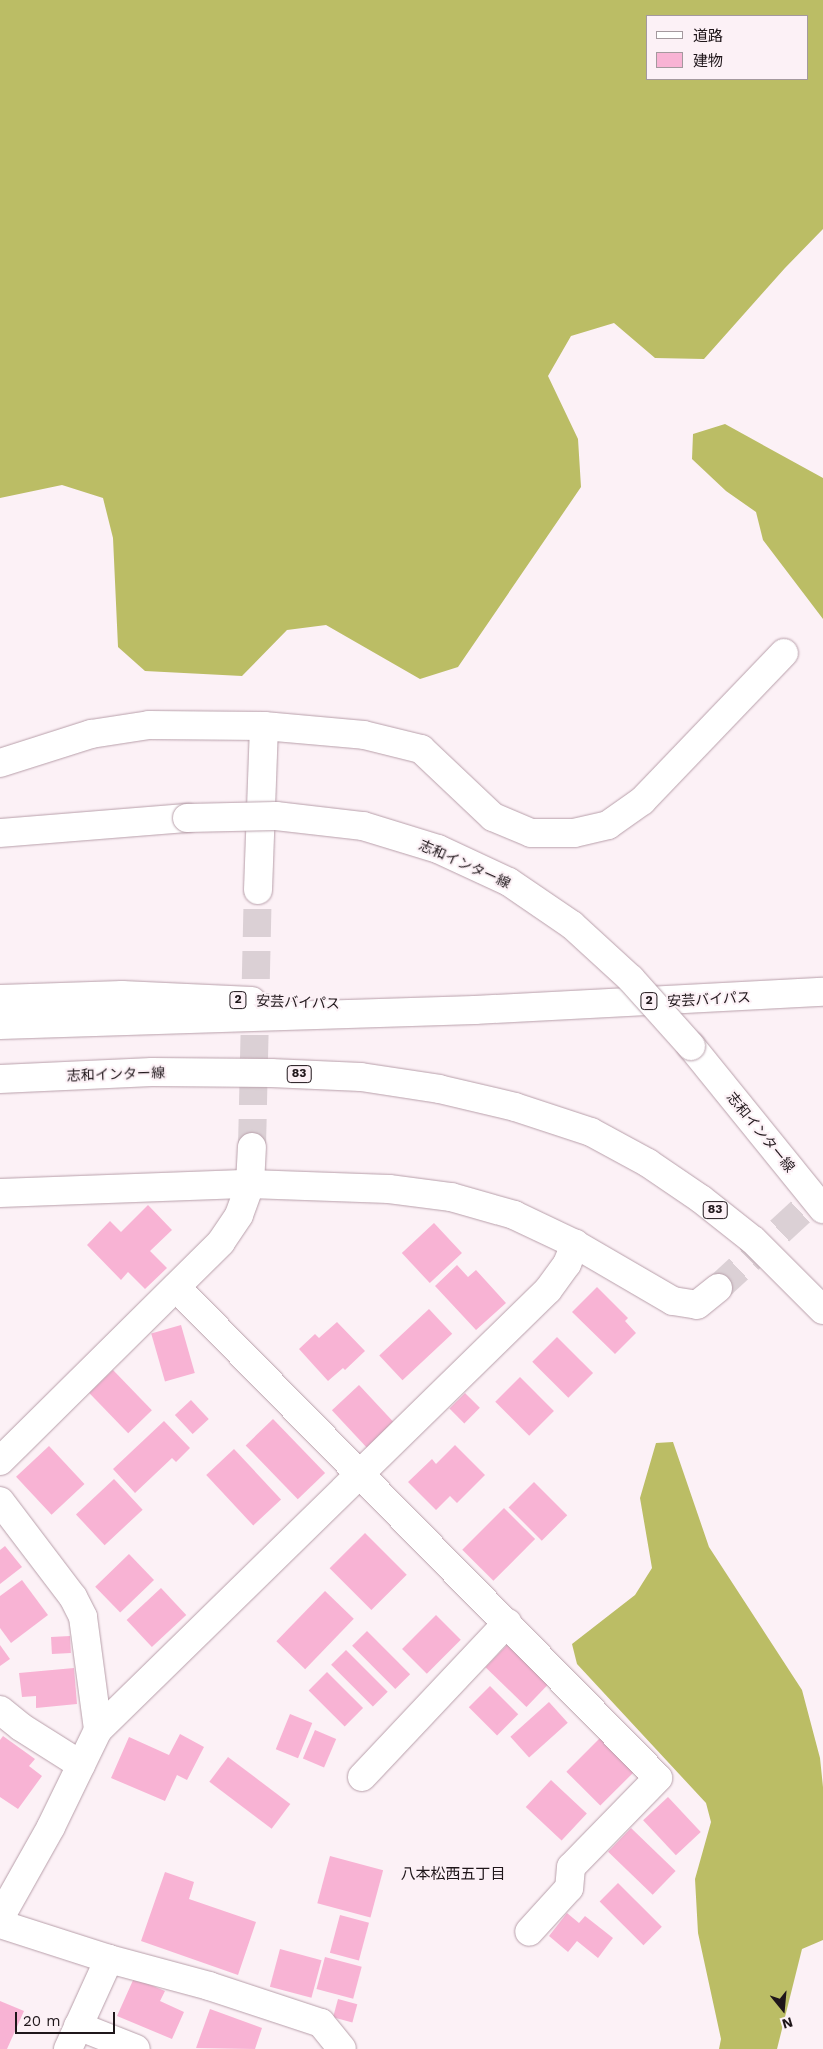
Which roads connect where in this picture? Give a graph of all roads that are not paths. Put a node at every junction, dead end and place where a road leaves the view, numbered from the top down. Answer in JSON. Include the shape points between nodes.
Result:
{"nodes":[{"id":1,"x":784,"y":653,"type":"dead end"},
{"id":2,"x":264,"y":726,"type":"junction"},
{"id":3,"x":0,"y":763,"type":"edge"},
{"id":4,"x":0,"y":833,"type":"edge"},
{"id":5,"x":258,"y":890,"type":"tunnel mouth"},
{"id":6,"x":823,"y":992,"type":"edge"},
{"id":7,"x":0,"y":999,"type":"edge"},
{"id":8,"x":475,"y":1010,"type":"junction"},
{"id":9,"x":0,"y":1025,"type":"edge"},
{"id":10,"x":0,"y":1078,"type":"edge"},
{"id":11,"x":252,"y":1147,"type":"tunnel mouth"},
{"id":12,"x":250,"y":1184,"type":"junction"},
{"id":13,"x":0,"y":1193,"type":"edge"},
{"id":14,"x":823,"y":1209,"type":"edge"},
{"id":15,"x":575,"y":1244,"type":"junction"},
{"id":16,"x":176,"y":1287,"type":"junction"},
{"id":17,"x":718,"y":1288,"type":"tunnel mouth"},
{"id":18,"x":823,"y":1310,"type":"edge"},
{"id":19,"x":0,"y":1461,"type":"edge"},
{"id":20,"x":359,"y":1474,"type":"junction"},
{"id":21,"x":0,"y":1501,"type":"edge"},
{"id":22,"x":507,"y":1624,"type":"junction"},
{"id":23,"x":0,"y":1710,"type":"edge"},
{"id":24,"x":98,"y":1730,"type":"junction"},
{"id":25,"x":81,"y":1765,"type":"junction"},
{"id":26,"x":362,"y":1777,"type":"dead end"},
{"id":27,"x":0,"y":1918,"type":"edge"},
{"id":28,"x":0,"y":1924,"type":"edge"},
{"id":29,"x":529,"y":1932,"type":"dead end"},
{"id":30,"x":109,"y":1959,"type":"junction"},
{"id":31,"x":73,"y":2037,"type":"edge"},
{"id":32,"x":136,"y":2049,"type":"edge"},
{"id":33,"x":342,"y":2049,"type":"edge"}],
"edges":[{"from":1,"to":2,"type":"main road","via":[[642,801],[608,824],[574,833],[531,833],[493,817],[421,749],[364,735]]},
{"from":2,"to":3,"type":"main road","via":[[149,725],[91,734]]},
{"from":2,"to":5,"type":"main road"},
{"from":4,"to":14,"type":"main road","name":"志和インター線","bridge":true,"via":[[187,818],[276,816],[363,826],[438,849],[509,882],[572,925],[631,979],[691,1046]]},
{"from":6,"to":8,"type":"main road","name":"安芸バイパス","number":"2"},
{"from":7,"to":8,"type":"main road","name":"安芸バイパス","number":"2","via":[[122,995]]},
{"from":8,"to":9,"type":"main road","name":"安芸バイパス","number":"2"},
{"from":10,"to":18,"type":"main road","name":"志和インター線","number":"83","via":[[152,1072],[325,1075],[439,1089],[514,1106],[591,1132],[648,1163],[701,1198],[753,1240]]},
{"from":11,"to":12,"type":"main road"},
{"from":12,"to":13,"type":"main road"},
{"from":12,"to":15,"type":"main road","via":[[389,1189],[451,1197],[514,1215]]},
{"from":12,"to":16,"type":"main road","via":[[239,1215],[221,1242]]},
{"from":15,"to":17,"type":"main road","via":[[673,1301],[697,1305]]},
{"from":15,"to":20,"type":"main road","via":[[567,1264],[548,1290]]},
{"from":16,"to":19,"type":"main road"},
{"from":16,"to":20,"type":"main road"},
{"from":20,"to":22,"type":"main road"},
{"from":20,"to":24,"type":"main road"},
{"from":21,"to":24,"type":"main road","via":[[84,1616]]},
{"from":22,"to":26,"type":"main road"},
{"from":22,"to":29,"type":"main road","via":[[658,1778],[572,1867],[569,1888]]},
{"from":23,"to":25,"type":"main road"},
{"from":24,"to":25,"type":"main road"},
{"from":25,"to":27,"type":"main road"},
{"from":28,"to":30,"type":"main road"},
{"from":30,"to":31,"type":"main road"},
{"from":30,"to":33,"type":"main road","via":[[209,1986],[321,2023]]},
{"from":31,"to":32,"type":"main road"}]}
